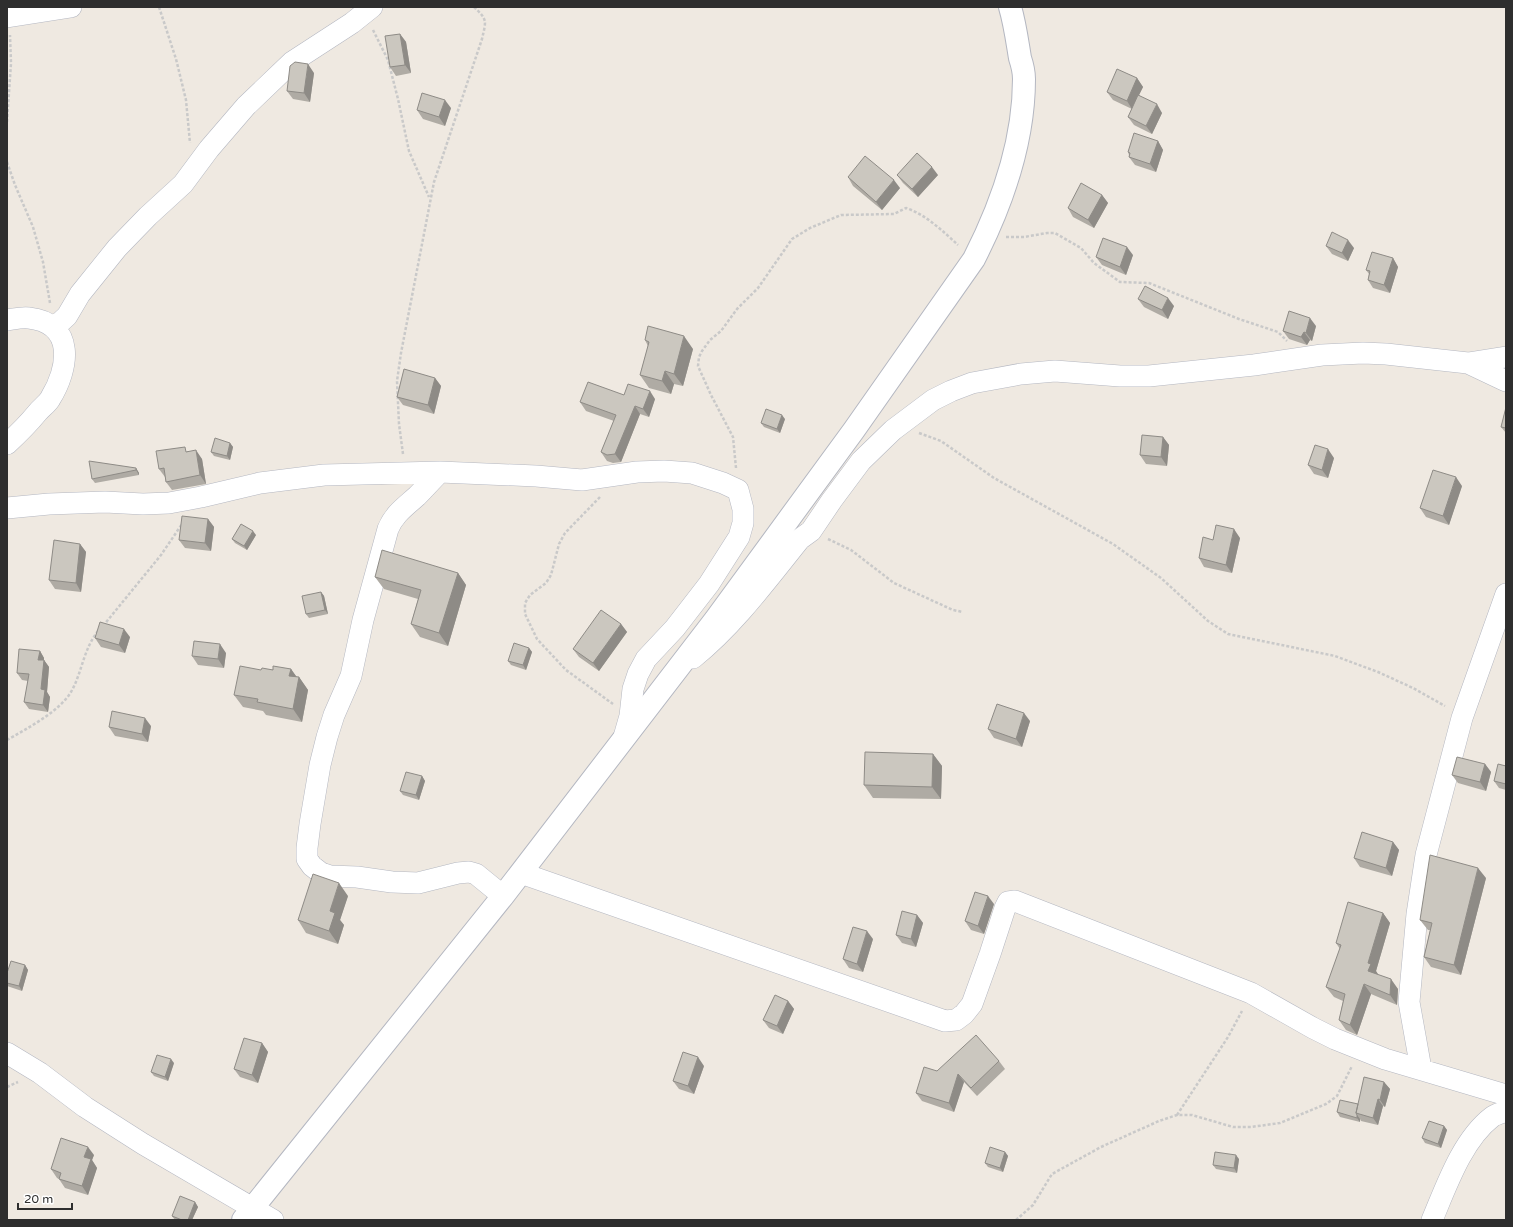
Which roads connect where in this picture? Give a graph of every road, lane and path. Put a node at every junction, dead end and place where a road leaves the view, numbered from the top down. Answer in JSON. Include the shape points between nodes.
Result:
{"nodes":[{"id":1,"x":71,"y":7,"type":"edge"},
{"id":2,"x":160,"y":7,"type":"edge"},
{"id":3,"x":474,"y":7,"type":"edge"},
{"id":4,"x":1010,"y":7,"type":"edge"},
{"id":5,"x":369,"y":10,"type":"edge"},
{"id":6,"x":8,"y":13,"type":"edge"},
{"id":7,"x":7,"y":122,"type":"edge"},
{"id":8,"x":7,"y":162,"type":"edge"},
{"id":9,"x":196,"y":169,"type":"junction"},
{"id":10,"x":430,"y":198,"type":"junction"},
{"id":11,"x":985,"y":236,"type":"junction"},
{"id":12,"x":974,"y":259,"type":"junction"},
{"id":13,"x":7,"y":320,"type":"edge"},
{"id":14,"x":57,"y":325,"type":"junction"},
{"id":15,"x":1292,"y":346,"type":"dead end"},
{"id":16,"x":1506,"y":357,"type":"edge"},
{"id":17,"x":1468,"y":364,"type":"junction"},
{"id":18,"x":1506,"y":381,"type":"edge"},
{"id":19,"x":893,"y":430,"type":"junction"},
{"id":20,"x":7,"y":444,"type":"edge"},
{"id":21,"x":440,"y":472,"type":"junction"},
{"id":22,"x":406,"y":474,"type":"junction"},
{"id":23,"x":618,"y":474,"type":"junction"},
{"id":24,"x":738,"y":490,"type":"junction"},
{"id":25,"x":7,"y":508,"type":"edge"},
{"id":26,"x":183,"y":523,"type":"edge"},
{"id":27,"x":811,"y":531,"type":"junction"},
{"id":28,"x":1506,"y":594,"type":"edge"},
{"id":29,"x":963,"y":612,"type":"dead end"},
{"id":30,"x":674,"y":673,"type":"junction"},
{"id":31,"x":630,"y":716,"type":"junction"},
{"id":32,"x":1462,"y":718,"type":"junction"},
{"id":33,"x":624,"y":736,"type":"junction"},
{"id":34,"x":7,"y":740,"type":"edge"},
{"id":35,"x":521,"y":873,"type":"junction"},
{"id":36,"x":503,"y":896,"type":"junction"},
{"id":37,"x":1251,"y":993,"type":"junction"},
{"id":38,"x":1361,"y":1049,"type":"junction"},
{"id":39,"x":7,"y":1053,"type":"edge"},
{"id":40,"x":1421,"y":1069,"type":"junction"},
{"id":41,"x":1506,"y":1095,"type":"edge"},
{"id":42,"x":1506,"y":1111,"type":"edge"},
{"id":43,"x":1177,"y":1115,"type":"junction"},
{"id":44,"x":248,"y":1214,"type":"edge"},
{"id":45,"x":273,"y":1220,"type":"edge"},
{"id":46,"x":1016,"y":1220,"type":"edge"},
{"id":47,"x":1432,"y":1220,"type":"edge"}],
"edges":[{"from":1,"to":6,"type":"street"},
{"from":2,"to":9,"type":"path","via":[[186,100],[189,140]]},
{"from":3,"to":10,"type":"path","via":[[484,16],[482,40]]},
{"from":4,"to":11,"type":"street","via":[[1024,77],[1021,119],[1012,163]]},
{"from":5,"to":9,"type":"street","via":[[292,62],[227,128]]},
{"from":5,"to":10,"type":"path","via":[[388,60],[409,151]]},
{"from":6,"to":7,"type":"path","via":[[11,63]]},
{"from":8,"to":14,"type":"path","via":[[33,227]]},
{"from":9,"to":14,"type":"street","via":[[117,248],[80,294],[67,316]]},
{"from":10,"to":22,"type":"path","via":[[397,381],[399,424]]},
{"from":11,"to":12,"type":"street"},
{"from":11,"to":15,"type":"path","via":[[1024,237],[1055,233],[1081,248],[1094,263],[1120,282],[1149,283],[1278,332]]},
{"from":12,"to":24,"type":"path","via":[[941,230],[913,210],[906,208],[894,214],[841,215],[792,239],[758,288],[737,309],[722,331],[710,340],[699,357],[698,366],[733,437]]},
{"from":12,"to":30,"type":"street","via":[[854,430]]},
{"from":13,"to":14,"type":"street","via":[[28,318]]},
{"from":14,"to":20,"type":"street","via":[[65,349],[58,383],[49,400]]},
{"from":16,"to":17,"type":"street"},
{"from":17,"to":18,"type":"street"},
{"from":17,"to":19,"type":"street","via":[[1363,353],[1149,376],[1055,371],[1021,374],[979,382],[951,391],[933,400]]},
{"from":19,"to":27,"type":"street","via":[[861,461]]},
{"from":19,"to":32,"type":"path","via":[[915,432],[941,441],[994,478],[1113,544],[1161,578],[1208,621],[1228,634],[1335,656],[1413,688]]},
{"from":21,"to":22,"type":"street"},
{"from":21,"to":23,"type":"street","via":[[582,480]]},
{"from":21,"to":36,"type":"street","via":[[390,522],[363,620],[351,676],[334,715],[320,765],[307,859],[321,873],[330,876],[392,882],[418,883],[470,872]]},
{"from":22,"to":25,"type":"street","via":[[324,475],[260,483],[169,503],[105,502]]},
{"from":23,"to":24,"type":"street","via":[[664,471],[692,473]]},
{"from":23,"to":31,"type":"path","via":[[565,533],[559,544],[551,575],[546,583],[530,595],[524,614],[537,639],[566,670]]},
{"from":24,"to":31,"type":"street","via":[[743,510],[739,537],[709,584],[675,628],[646,659],[633,689]]},
{"from":26,"to":34,"type":"path","via":[[92,638],[70,693],[46,717]]},
{"from":27,"to":29,"type":"path","via":[[851,550],[894,583],[953,610]]},
{"from":27,"to":30,"type":"street","via":[[800,539],[706,648]]},
{"from":28,"to":32,"type":"street"},
{"from":30,"to":33,"type":"street"},
{"from":31,"to":33,"type":"street"},
{"from":32,"to":40,"type":"street","via":[[1426,855],[1416,922],[1409,1002]]},
{"from":33,"to":35,"type":"street"},
{"from":35,"to":36,"type":"street"},
{"from":35,"to":37,"type":"street","via":[[945,1021],[956,1020],[972,1004],[1004,908],[1011,901]]},
{"from":36,"to":44,"type":"street"},
{"from":37,"to":38,"type":"street","via":[[1313,1028]]},
{"from":37,"to":43,"type":"path","via":[[1228,1037]]},
{"from":38,"to":40,"type":"street"},
{"from":38,"to":43,"type":"path","via":[[1337,1096],[1326,1104],[1280,1123],[1251,1128],[1233,1127],[1192,1115]]},
{"from":39,"to":44,"type":"street"},
{"from":40,"to":41,"type":"street"},
{"from":42,"to":47,"type":"street","via":[[1492,1116],[1475,1135],[1449,1178]]},
{"from":43,"to":46,"type":"path","via":[[1101,1147],[1052,1174],[1033,1205]]},
{"from":44,"to":45,"type":"street"}]}
